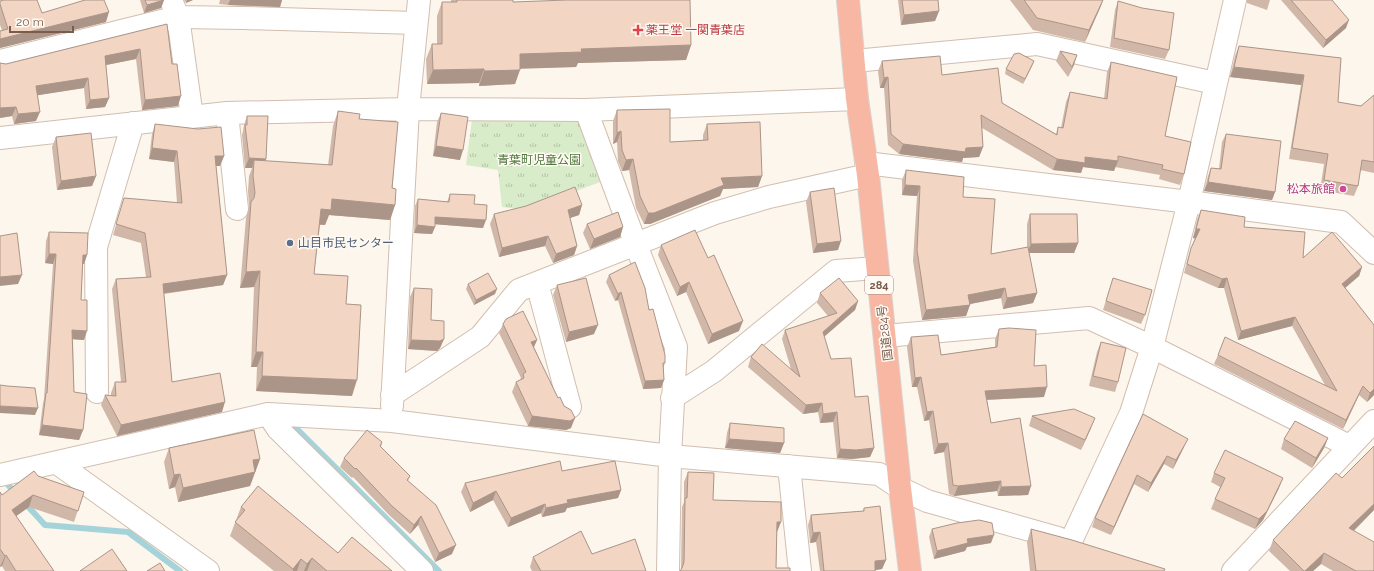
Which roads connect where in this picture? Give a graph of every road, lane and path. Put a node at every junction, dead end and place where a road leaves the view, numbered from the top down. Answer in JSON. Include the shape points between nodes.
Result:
{"nodes":[{"id":1,"x":418,"y":0,"type":"edge"},
{"id":2,"x":848,"y":0,"type":"edge"},
{"id":3,"x":1235,"y":0,"type":"edge"},
{"id":4,"x":175,"y":8,"type":"edge"},
{"id":5,"x":416,"y":23,"type":"junction"},
{"id":6,"x":0,"y":61,"type":"edge"},
{"id":7,"x":854,"y":61,"type":"junction"},
{"id":8,"x":1215,"y":84,"type":"junction"},
{"id":9,"x":857,"y":99,"type":"junction"},
{"id":10,"x":408,"y":109,"type":"junction"},
{"id":11,"x":586,"y":110,"type":"junction"},
{"id":12,"x":227,"y":113,"type":"junction"},
{"id":13,"x":192,"y":117,"type":"junction"},
{"id":14,"x":133,"y":123,"type":"junction"},
{"id":15,"x":0,"y":138,"type":"edge"},
{"id":16,"x":867,"y":169,"type":"junction"},
{"id":17,"x":1189,"y":202,"type":"junction"},
{"id":18,"x":237,"y":209,"type":"dead end"},
{"id":19,"x":636,"y":245,"type":"junction"},
{"id":20,"x":1374,"y":253,"type":"edge"},
{"id":21,"x":877,"y":268,"type":"junction"},
{"id":22,"x":537,"y":283,"type":"junction"},
{"id":23,"x":885,"y":336,"type":"junction"},
{"id":24,"x":1152,"y":347,"type":"junction"},
{"id":25,"x":97,"y":392,"type":"dead end"},
{"id":26,"x":392,"y":394,"type":"junction"},
{"id":27,"x":672,"y":398,"type":"junction"},
{"id":28,"x":570,"y":407,"type":"dead end"},
{"id":29,"x":268,"y":414,"type":"junction"},
{"id":30,"x":392,"y":421,"type":"junction"},
{"id":31,"x":1374,"y":421,"type":"edge"},
{"id":32,"x":1349,"y":446,"type":"junction"},
{"id":33,"x":670,"y":456,"type":"junction"},
{"id":34,"x":57,"y":463,"type":"junction"},
{"id":35,"x":789,"y":466,"type":"junction"},
{"id":36,"x":0,"y":475,"type":"edge"},
{"id":37,"x":900,"y":488,"type":"junction"},
{"id":38,"x":1071,"y":541,"type":"junction"},
{"id":39,"x":1093,"y":548,"type":"edge"},
{"id":40,"x":208,"y":571,"type":"edge"},
{"id":41,"x":422,"y":571,"type":"edge"},
{"id":42,"x":668,"y":571,"type":"edge"},
{"id":43,"x":800,"y":571,"type":"edge"},
{"id":44,"x":910,"y":571,"type":"edge"},
{"id":45,"x":1233,"y":571,"type":"edge"}],
"edges":[{"from":1,"to":5,"type":"street"},
{"from":2,"to":7,"type":"highway","name":"国道284号","number":"284"},
{"from":3,"to":8,"type":"street"},
{"from":4,"to":5,"type":"street","via":[[243,18]]},
{"from":4,"to":6,"type":"street"},
{"from":4,"to":13,"type":"street"},
{"from":5,"to":10,"type":"street"},
{"from":7,"to":8,"type":"street","via":[[1037,44]]},
{"from":7,"to":9,"type":"highway","name":"国道284号","number":"284"},
{"from":8,"to":17,"type":"street"},
{"from":9,"to":11,"type":"street"},
{"from":9,"to":16,"type":"highway","name":"国道284号","number":"284"},
{"from":10,"to":11,"type":"street"},
{"from":10,"to":12,"type":"street"},
{"from":10,"to":26,"type":"street"},
{"from":11,"to":19,"type":"street"},
{"from":12,"to":13,"type":"street"},
{"from":12,"to":18,"type":"street"},
{"from":13,"to":14,"type":"street"},
{"from":14,"to":15,"type":"street"},
{"from":14,"to":25,"type":"street","via":[[96,247]]},
{"from":16,"to":17,"type":"street"},
{"from":16,"to":19,"type":"street","via":[[723,211]]},
{"from":16,"to":21,"type":"highway","name":"国道284号","number":"284"},
{"from":17,"to":20,"type":"street","via":[[1341,222]]},
{"from":17,"to":24,"type":"street"},
{"from":19,"to":22,"type":"street"},
{"from":19,"to":27,"type":"street","via":[[676,347]]},
{"from":21,"to":23,"type":"highway","name":"国道284号","number":"284"},
{"from":21,"to":27,"type":"street","via":[[836,271],[714,371]]},
{"from":22,"to":26,"type":"street","via":[[519,290],[480,337]]},
{"from":22,"to":28,"type":"street"},
{"from":23,"to":24,"type":"street","via":[[1089,318]]},
{"from":23,"to":37,"type":"highway","name":"国道284号","number":"284"},
{"from":24,"to":32,"type":"street"},
{"from":24,"to":38,"type":"street","via":[[1131,413]]},
{"from":26,"to":30,"type":"street"},
{"from":27,"to":33,"type":"street"},
{"from":29,"to":30,"type":"street"},
{"from":29,"to":34,"type":"street"},
{"from":29,"to":41,"type":"street","via":[[278,429]]},
{"from":30,"to":33,"type":"street"},
{"from":31,"to":32,"type":"street"},
{"from":32,"to":45,"type":"street"},
{"from":33,"to":35,"type":"street"},
{"from":33,"to":42,"type":"street"},
{"from":34,"to":36,"type":"street"},
{"from":34,"to":40,"type":"street"},
{"from":35,"to":37,"type":"street","via":[[879,474]]},
{"from":35,"to":43,"type":"street"},
{"from":37,"to":38,"type":"street","via":[[927,501]]},
{"from":37,"to":44,"type":"highway","name":"国道284号","number":"284"},
{"from":38,"to":39,"type":"street"}]}
